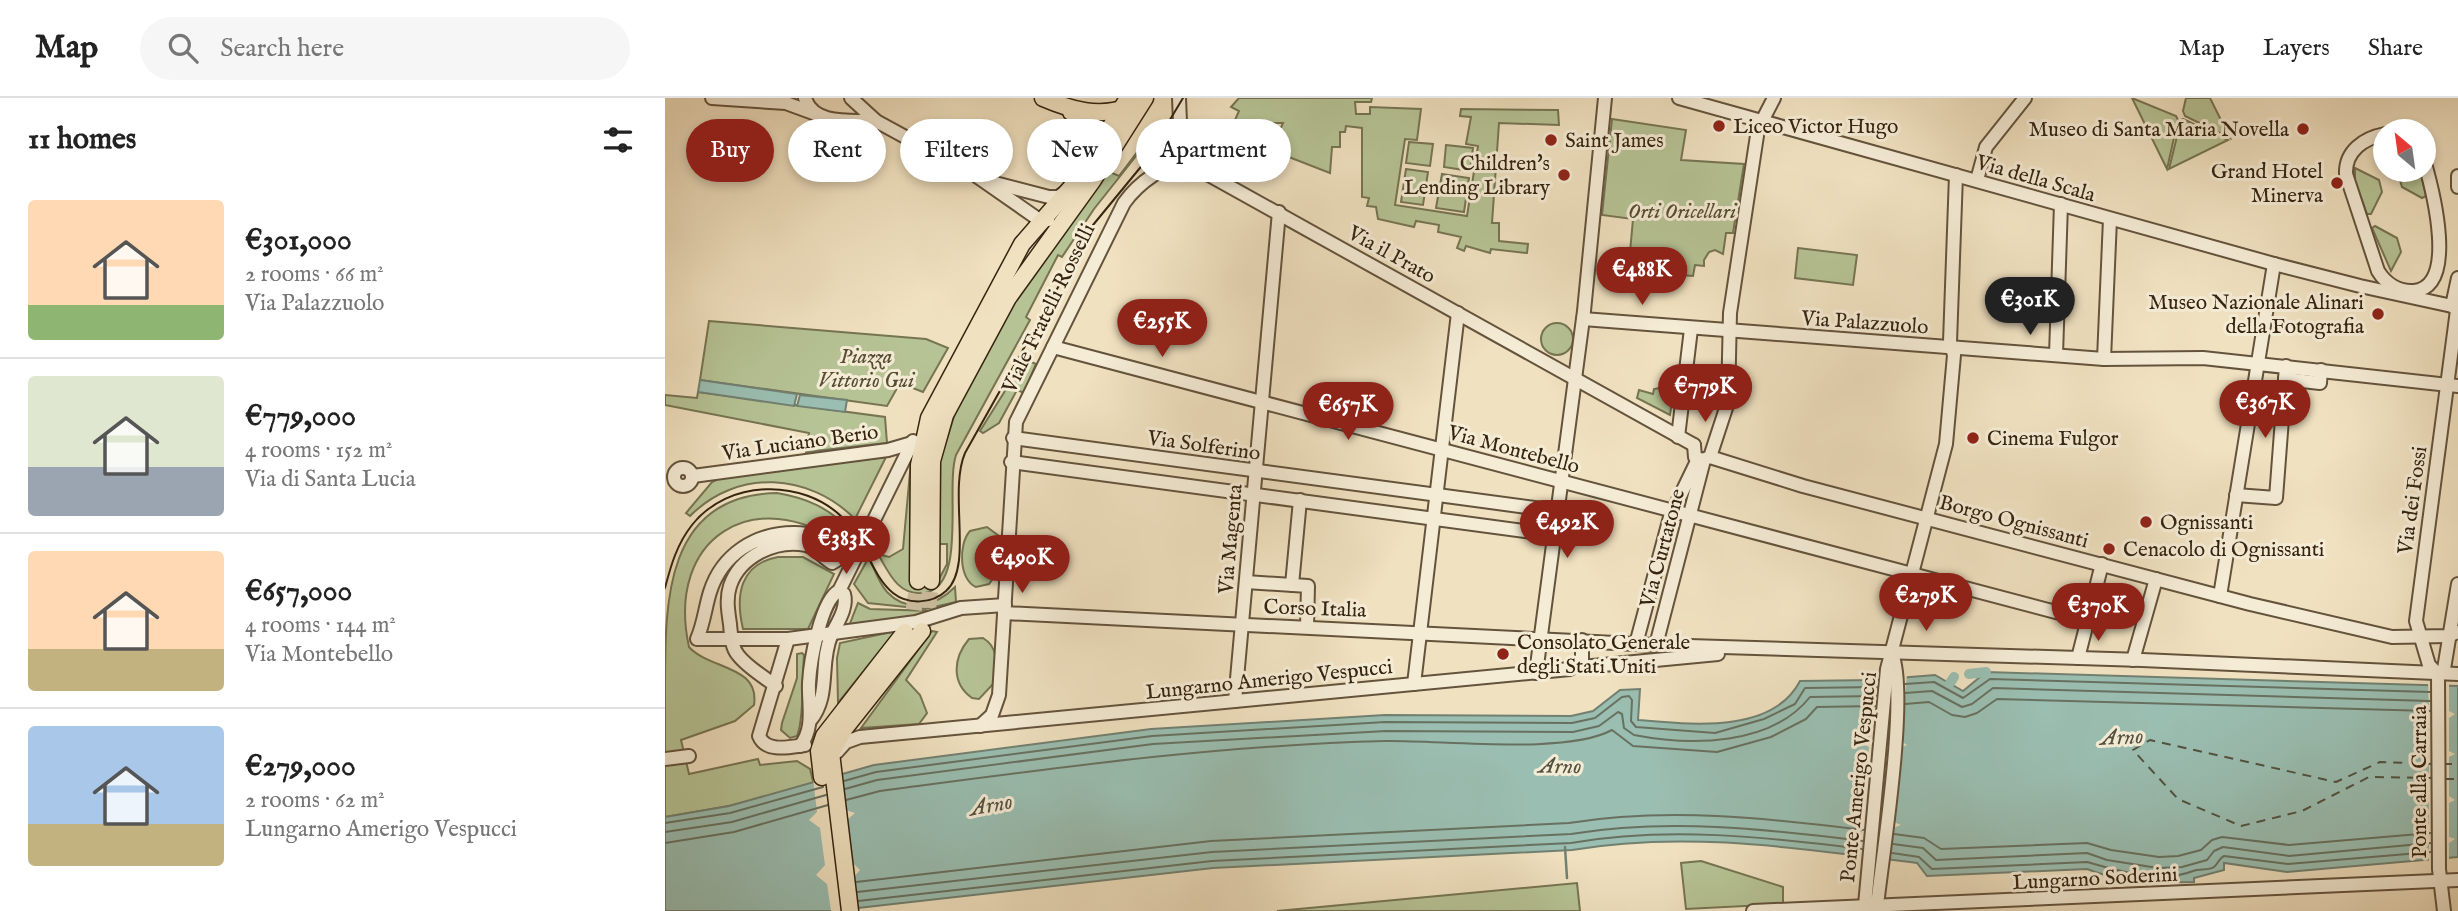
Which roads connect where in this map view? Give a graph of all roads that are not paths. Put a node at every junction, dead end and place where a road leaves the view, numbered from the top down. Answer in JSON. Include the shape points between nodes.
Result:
{"nodes":[{"id":1,"x":712,"y":98,"type":"edge"},
{"id":2,"x":805,"y":98,"type":"edge"},
{"id":3,"x":850,"y":98,"type":"edge"},
{"id":4,"x":1043,"y":98,"type":"edge"},
{"id":5,"x":1143,"y":98,"type":"edge"},
{"id":6,"x":1179,"y":98,"type":"edge"},
{"id":7,"x":1605,"y":98,"type":"edge"},
{"id":8,"x":1679,"y":98,"type":"edge"},
{"id":9,"x":1774,"y":98,"type":"edge"},
{"id":10,"x":2023,"y":100,"type":"edge"},
{"id":11,"x":792,"y":101,"type":"edge"},
{"id":12,"x":1125,"y":103,"type":"edge"},
{"id":13,"x":1059,"y":105,"type":"junction"},
{"id":14,"x":816,"y":114,"type":"junction"},
{"id":15,"x":839,"y":118,"type":"junction"},
{"id":16,"x":851,"y":119,"type":"edge"},
{"id":17,"x":874,"y":119,"type":"edge"},
{"id":18,"x":1082,"y":119,"type":"edge"},
{"id":19,"x":1116,"y":119,"type":"edge"},
{"id":20,"x":1180,"y":119,"type":"edge"},
{"id":21,"x":1761,"y":120,"type":"junction"},
{"id":22,"x":1122,"y":128,"type":"edge"},
{"id":23,"x":2373,"y":137,"type":"edge"},
{"id":24,"x":1956,"y":175,"type":"junction"},
{"id":25,"x":1977,"y":180,"type":"junction"},
{"id":26,"x":987,"y":182,"type":"edge"},
{"id":27,"x":992,"y":182,"type":"edge"},
{"id":28,"x":1081,"y":182,"type":"edge"},
{"id":29,"x":1085,"y":182,"type":"edge"},
{"id":30,"x":1148,"y":182,"type":"edge"},
{"id":31,"x":1223,"y":182,"type":"edge"},
{"id":32,"x":2429,"y":182,"type":"edge"},
{"id":33,"x":1070,"y":189,"type":"junction"},
{"id":34,"x":2061,"y":204,"type":"junction"},
{"id":35,"x":1020,"y":207,"type":"junction"},
{"id":36,"x":1072,"y":209,"type":"junction"},
{"id":37,"x":1279,"y":212,"type":"junction"},
{"id":38,"x":2110,"y":219,"type":"junction"},
{"id":39,"x":1042,"y":220,"type":"junction"},
{"id":40,"x":1027,"y":237,"type":"junction"},
{"id":41,"x":2274,"y":264,"type":"junction"},
{"id":42,"x":2458,"y":278,"type":"edge"},
{"id":43,"x":2456,"y":309,"type":"edge"},
{"id":44,"x":1458,"y":313,"type":"junction"},
{"id":45,"x":1583,"y":319,"type":"junction"},
{"id":46,"x":1695,"y":329,"type":"junction"},
{"id":47,"x":1728,"y":331,"type":"junction"},
{"id":48,"x":1053,"y":347,"type":"junction"},
{"id":49,"x":1952,"y":348,"type":"junction"},
{"id":50,"x":2056,"y":355,"type":"junction"},
{"id":51,"x":2104,"y":359,"type":"junction"},
{"id":52,"x":2258,"y":363,"type":"junction"},
{"id":53,"x":2285,"y":376,"type":"junction"},
{"id":54,"x":1574,"y":378,"type":"junction"},
{"id":55,"x":2453,"y":385,"type":"edge"},
{"id":56,"x":1262,"y":402,"type":"junction"},
{"id":57,"x":935,"y":423,"type":"junction"},
{"id":58,"x":1678,"y":437,"type":"junction"},
{"id":59,"x":1013,"y":438,"type":"junction"},
{"id":60,"x":912,"y":443,"type":"junction"},
{"id":61,"x":1441,"y":449,"type":"junction"},
{"id":62,"x":1706,"y":456,"type":"junction"},
{"id":63,"x":1011,"y":462,"type":"junction"},
{"id":64,"x":1255,"y":471,"type":"junction"},
{"id":65,"x":670,"y":472,"type":"edge"},
{"id":66,"x":1561,"y":481,"type":"junction"},
{"id":67,"x":1254,"y":494,"type":"junction"},
{"id":68,"x":1436,"y":495,"type":"junction"},
{"id":69,"x":2236,"y":495,"type":"junction"},
{"id":70,"x":1300,"y":500,"type":"junction"},
{"id":71,"x":1674,"y":510,"type":"junction"},
{"id":72,"x":1557,"y":511,"type":"junction"},
{"id":73,"x":1691,"y":515,"type":"junction"},
{"id":74,"x":1433,"y":518,"type":"junction"},
{"id":75,"x":1927,"y":518,"type":"junction"},
{"id":76,"x":1554,"y":535,"type":"junction"},
{"id":77,"x":2102,"y":564,"type":"junction"},
{"id":78,"x":1913,"y":574,"type":"junction"},
{"id":79,"x":2155,"y":579,"type":"junction"},
{"id":80,"x":925,"y":581,"type":"tunnel mouth"},
{"id":81,"x":1246,"y":582,"type":"junction"},
{"id":82,"x":2458,"y":584,"type":"edge"},
{"id":83,"x":1292,"y":585,"type":"junction"},
{"id":84,"x":839,"y":591,"type":"junction"},
{"id":85,"x":2220,"y":596,"type":"junction"},
{"id":86,"x":1004,"y":609,"type":"junction"},
{"id":87,"x":2086,"y":620,"type":"junction"},
{"id":88,"x":1242,"y":624,"type":"junction"},
{"id":89,"x":1307,"y":627,"type":"junction"},
{"id":90,"x":2452,"y":631,"type":"edge"},
{"id":91,"x":1420,"y":632,"type":"junction"},
{"id":92,"x":832,"y":633,"type":"junction"},
{"id":93,"x":818,"y":635,"type":"junction"},
{"id":94,"x":1541,"y":637,"type":"junction"},
{"id":95,"x":2420,"y":637,"type":"junction"},
{"id":96,"x":732,"y":639,"type":"junction"},
{"id":97,"x":788,"y":639,"type":"junction"},
{"id":98,"x":1582,"y":640,"type":"junction"},
{"id":99,"x":1636,"y":644,"type":"junction"},
{"id":100,"x":1656,"y":645,"type":"junction"},
{"id":101,"x":1758,"y":649,"type":"junction"},
{"id":102,"x":1892,"y":654,"type":"junction"},
{"id":103,"x":2078,"y":658,"type":"junction"},
{"id":104,"x":2133,"y":660,"type":"junction"},
{"id":105,"x":1570,"y":669,"type":"dead end"},
{"id":106,"x":1536,"y":673,"type":"junction"},
{"id":107,"x":2457,"y":674,"type":"edge"},
{"id":108,"x":2438,"y":679,"type":"junction"},
{"id":109,"x":1414,"y":684,"type":"junction"},
{"id":110,"x":776,"y":686,"type":"junction"},
{"id":111,"x":1235,"y":701,"type":"junction"},
{"id":112,"x":810,"y":721,"type":"junction"},
{"id":113,"x":980,"y":726,"type":"junction"},
{"id":114,"x":826,"y":733,"type":"junction"},
{"id":115,"x":800,"y":746,"type":"junction"},
{"id":116,"x":689,"y":756,"type":"dead end"},
{"id":117,"x":665,"y":759,"type":"edge"},
{"id":118,"x":825,"y":759,"type":"junction"},
{"id":119,"x":2439,"y":875,"type":"junction"},
{"id":120,"x":2458,"y":880,"type":"edge"},
{"id":121,"x":1871,"y":903,"type":"edge"},
{"id":122,"x":2052,"y":905,"type":"edge"},
{"id":123,"x":1934,"y":907,"type":"edge"},
{"id":124,"x":839,"y":911,"type":"edge"},
{"id":125,"x":850,"y":911,"type":"edge"},
{"id":126,"x":1753,"y":911,"type":"edge"},
{"id":127,"x":2444,"y":911,"type":"edge"}],
"edges":[{"from":1,"to":11,"type":"street"},
{"from":2,"to":14,"type":"street"},
{"from":3,"to":15,"type":"street"},
{"from":3,"to":17,"type":"street"},
{"from":4,"to":13,"type":"main road"},
{"from":5,"to":12,"type":"main road"},
{"from":5,"to":22,"type":"main road"},
{"from":6,"to":20,"type":"street"},
{"from":7,"to":45,"type":"street"},
{"from":8,"to":21,"type":"street","name":"Via della Scala"},
{"from":9,"to":21,"type":"street"},
{"from":10,"to":25,"type":"street","via":[[1986,147]]},
{"from":11,"to":14,"type":"street"},
{"from":12,"to":13,"type":"main road","via":[[1099,113]]},
{"from":12,"to":19,"type":"main road"},
{"from":13,"to":18,"type":"main road"},
{"from":14,"to":15,"type":"street"},
{"from":15,"to":16,"type":"street"},
{"from":21,"to":24,"type":"street","name":"Via della Scala"},
{"from":21,"to":47,"type":"street"},
{"from":23,"to":32,"type":"street","via":[[2355,149],[2346,174],[2378,271],[2389,284],[2413,291],[2437,280],[2447,255]]},
{"from":24,"to":25,"type":"street","name":"Via della Scala"},
{"from":24,"to":49,"type":"street","name":"Ponte Amerigo Vespucci"},
{"from":25,"to":34,"type":"street","name":"Via della Scala"},
{"from":26,"to":35,"type":"street"},
{"from":27,"to":33,"type":"street","via":[[1049,197]]},
{"from":28,"to":33,"type":"main road","name":"Viale Fratelli Rosselli"},
{"from":29,"to":36,"type":"main road","name":"Viale Fratelli Rosselli"},
{"from":30,"to":48,"type":"street","name":"Viale Fratelli Rosselli","via":[[1127,199]]},
{"from":31,"to":37,"type":"street","name":"Via il Prato"},
{"from":33,"to":39,"type":"main road","name":"Viale Fratelli Rosselli"},
{"from":34,"to":38,"type":"street","name":"Via della Scala"},
{"from":34,"to":50,"type":"street"},
{"from":35,"to":39,"type":"street"},
{"from":35,"to":40,"type":"street"},
{"from":36,"to":39,"type":"street"},
{"from":36,"to":57,"type":"main road","name":"Viale Fratelli Rosselli","via":[[1000,311]]},
{"from":37,"to":44,"type":"street","name":"Via il Prato"},
{"from":37,"to":56,"type":"street","name":"Via Magenta"},
{"from":38,"to":41,"type":"street","name":"Via della Scala"},
{"from":38,"to":51,"type":"street"},
{"from":39,"to":40,"type":"main road","name":"Viale Fratelli Rosselli"},
{"from":40,"to":57,"type":"main road","name":"Viale Fratelli Rosselli"},
{"from":41,"to":43,"type":"street","name":"Via della Scala"},
{"from":41,"to":52,"type":"street"},
{"from":42,"to":43,"type":"street","name":"Via dei Fossi"},
{"from":43,"to":55,"type":"street","name":"Via dei Fossi"},
{"from":44,"to":54,"type":"street","name":"Via il Prato"},
{"from":44,"to":61,"type":"street"},
{"from":45,"to":46,"type":"street"},
{"from":45,"to":54,"type":"street"},
{"from":46,"to":47,"type":"street","name":"Via Palazzuolo"},
{"from":46,"to":58,"type":"street"},
{"from":47,"to":49,"type":"street","name":"Via Palazzuolo"},
{"from":47,"to":62,"type":"street","via":[[1728,402]]},
{"from":48,"to":56,"type":"street","name":"Via Montebello"},
{"from":48,"to":59,"type":"street","name":"Viale Fratelli Rosselli"},
{"from":49,"to":50,"type":"street","name":"Via Palazzuolo"},
{"from":49,"to":75,"type":"street","name":"Ponte Amerigo Vespucci","via":[[1946,444]]},
{"from":50,"to":51,"type":"street","name":"Via Palazzuolo"},
{"from":51,"to":52,"type":"street","name":"Via Palazzuolo","via":[[2203,358]]},
{"from":52,"to":53,"type":"street","name":"Via Palazzuolo"},
{"from":52,"to":69,"type":"street"},
{"from":53,"to":55,"type":"street","name":"Via Palazzuolo","via":[[2320,383],[2321,370]]},
{"from":53,"to":69,"type":"street","via":[[2276,498]]},
{"from":54,"to":58,"type":"street","name":"Via il Prato"},
{"from":54,"to":66,"type":"street"},
{"from":55,"to":95,"type":"street","name":"Via dei Fossi","via":[[2416,621]]},
{"from":56,"to":61,"type":"street","name":"Via Montebello"},
{"from":56,"to":64,"type":"street","name":"Via Magenta"},
{"from":57,"to":60,"type":"street"},
{"from":57,"to":80,"type":"main road"},
{"from":58,"to":62,"type":"street","name":"Via il Prato","via":[[1694,445],[1693,455]]},
{"from":59,"to":63,"type":"street","name":"Viale Fratelli Rosselli"},
{"from":59,"to":64,"type":"street","name":"Via Solferino"},
{"from":60,"to":65,"type":"street","name":"Via Luciano Berio","via":[[693,476],[683,487]]},
{"from":60,"to":84,"type":"street"},
{"from":61,"to":66,"type":"street","name":"Via Montebello"},
{"from":61,"to":68,"type":"street"},
{"from":62,"to":71,"type":"street","name":"Via Curtatone"},
{"from":62,"to":73,"type":"street","name":"Via Curtatone"},
{"from":62,"to":75,"type":"street","name":"Borgo Ognissanti"},
{"from":63,"to":67,"type":"street","name":"Via Solferino"},
{"from":63,"to":86,"type":"street","name":"Viale Fratelli Rosselli"},
{"from":64,"to":67,"type":"street","name":"Via Magenta"},
{"from":64,"to":68,"type":"street","name":"Via Solferino"},
{"from":66,"to":71,"type":"street","name":"Via Montebello"},
{"from":66,"to":72,"type":"street"},
{"from":67,"to":70,"type":"street","name":"Via Solferino"},
{"from":67,"to":81,"type":"street","name":"Via Magenta"},
{"from":68,"to":72,"type":"street","name":"Via Solferino"},
{"from":68,"to":74,"type":"street"},
{"from":69,"to":85,"type":"street"},
{"from":70,"to":74,"type":"street","name":"Via Solferino"},
{"from":70,"to":83,"type":"street"},
{"from":71,"to":73,"type":"street","name":"Via Montebello"},
{"from":71,"to":99,"type":"street","name":"Via Curtatone"},
{"from":72,"to":76,"type":"street"},
{"from":73,"to":78,"type":"street","name":"Via Montebello"},
{"from":73,"to":100,"type":"street","name":"Via Curtatone"},
{"from":74,"to":76,"type":"street","name":"Via Solferino"},
{"from":74,"to":91,"type":"street"},
{"from":75,"to":77,"type":"street","name":"Borgo Ognissanti"},
{"from":75,"to":78,"type":"street","name":"Ponte Amerigo Vespucci"},
{"from":76,"to":94,"type":"street"},
{"from":77,"to":79,"type":"street","name":"Borgo Ognissanti"},
{"from":77,"to":87,"type":"street"},
{"from":78,"to":87,"type":"street","name":"Via Montebello"},
{"from":78,"to":102,"type":"street","name":"Ponte Amerigo Vespucci"},
{"from":79,"to":85,"type":"street","name":"Borgo Ognissanti"},
{"from":79,"to":104,"type":"street"},
{"from":81,"to":83,"type":"street"},
{"from":81,"to":88,"type":"street","name":"Via Magenta"},
{"from":82,"to":90,"type":"street"},
{"from":83,"to":89,"type":"street","via":[[1308,586]]},
{"from":84,"to":92,"type":"street","via":[[846,601]]},
{"from":84,"to":93,"type":"street","via":[[832,595]]},
{"from":85,"to":95,"type":"street","name":"Borgo Ognissanti","via":[[2392,638]]},
{"from":86,"to":88,"type":"street","name":"Corso Italia"},
{"from":86,"to":92,"type":"street","name":"Corso Italia","via":[[961,608],[916,622]]},
{"from":86,"to":113,"type":"street","name":"Viale Fratelli Rosselli","via":[[999,695],[992,715]]},
{"from":87,"to":103,"type":"street"},
{"from":88,"to":89,"type":"street","name":"Corso Italia"},
{"from":88,"to":111,"type":"street","name":"Via Magenta"},
{"from":89,"to":91,"type":"street","name":"Corso Italia"},
{"from":90,"to":95,"type":"street","name":"Borgo Ognissanti"},
{"from":90,"to":108,"type":"street"},
{"from":91,"to":94,"type":"street","name":"Corso Italia"},
{"from":91,"to":109,"type":"street"},
{"from":92,"to":93,"type":"street","name":"Corso Italia"},
{"from":92,"to":112,"type":"street","via":[[822,704]]},
{"from":93,"to":97,"type":"street","name":"Corso Italia"},
{"from":93,"to":112,"type":"street","via":[[809,679]]},
{"from":94,"to":98,"type":"street"},
{"from":94,"to":106,"type":"street"},
{"from":95,"to":108,"type":"street"},
{"from":96,"to":96,"type":"street","name":"Corso Italia","via":[[729,592],[737,572],[749,560],[768,549],[799,545],[813,548],[832,563],[837,560],[837,547],[817,537],[792,533],[757,539],[738,550],[711,588],[697,639]]},
{"from":96,"to":97,"type":"street","name":"Corso Italia"},
{"from":96,"to":110,"type":"street","via":[[739,656]]},
{"from":97,"to":110,"type":"street"},
{"from":98,"to":99,"type":"street"},
{"from":98,"to":101,"type":"street","via":[[1582,667]]},
{"from":99,"to":100,"type":"street"},
{"from":100,"to":101,"type":"street"},
{"from":101,"to":102,"type":"street"},
{"from":102,"to":103,"type":"street","via":[[1915,649]]},
{"from":102,"to":121,"type":"street","name":"Ponte Amerigo Vespucci"},
{"from":103,"to":104,"type":"street"},
{"from":104,"to":108,"type":"street"},
{"from":105,"to":106,"type":"street","name":"Lungarno Amerigo Vespucci"},
{"from":106,"to":109,"type":"street","name":"Lungarno Amerigo Vespucci"},
{"from":107,"to":108,"type":"street"},
{"from":108,"to":119,"type":"street","name":"Ponte alla Carraia"},
{"from":109,"to":111,"type":"street","name":"Lungarno Amerigo Vespucci"},
{"from":110,"to":115,"type":"street","via":[[759,730],[760,740],[772,747]]},
{"from":111,"to":113,"type":"street","name":"Lungarno Amerigo Vespucci"},
{"from":112,"to":115,"type":"street"},
{"from":113,"to":118,"type":"street","name":"Lungarno Amerigo Vespucci","via":[[860,737]]},
{"from":114,"to":115,"type":"street"},
{"from":114,"to":118,"type":"main road"},
{"from":114,"to":118,"type":"main road","via":[[913,631]]},
{"from":115,"to":118,"type":"street"},
{"from":116,"to":117,"type":"street"},
{"from":118,"to":124,"type":"main road"},
{"from":118,"to":125,"type":"main road"},
{"from":119,"to":120,"type":"street","name":"Lungarno Soderini"},
{"from":119,"to":122,"type":"street","name":"Lungarno Soderini"},
{"from":119,"to":127,"type":"street","name":"Ponte alla Carraia"},
{"from":121,"to":123,"type":"street","name":"Lungarno Soderini"},
{"from":121,"to":126,"type":"street","name":"Lungarno Soderini"},
{"from":122,"to":123,"type":"street","name":"Lungarno Soderini"}]}
